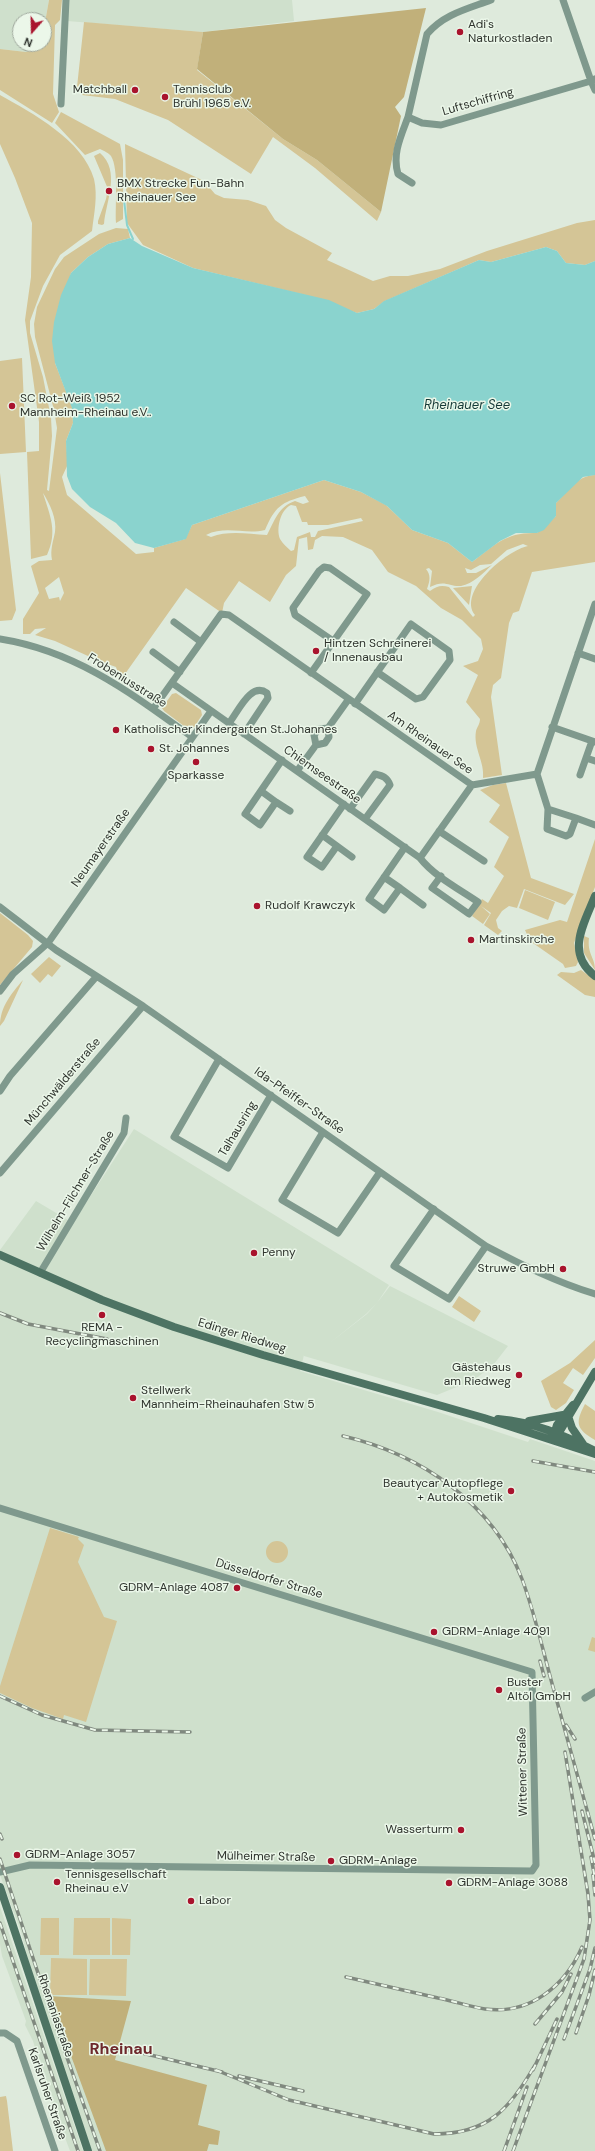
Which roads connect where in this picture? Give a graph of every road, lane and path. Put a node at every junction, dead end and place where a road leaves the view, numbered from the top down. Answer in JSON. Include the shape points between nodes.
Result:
{"nodes":[{"id":1,"x":66,"y":0,"type":"edge"},
{"id":2,"x":491,"y":0,"type":"edge"},
{"id":3,"x":563,"y":0,"type":"edge"},
{"id":4,"x":593,"y":80,"type":"edge"},
{"id":5,"x":595,"y":90,"type":"edge"},
{"id":6,"x":61,"y":104,"type":"dead end"},
{"id":7,"x":408,"y":117,"type":"junction"},
{"id":8,"x":412,"y":183,"type":"dead end"},
{"id":9,"x":595,"y":604,"type":"edge"},
{"id":10,"x":174,"y":622,"type":"dead end"},
{"id":11,"x":0,"y":639,"type":"edge"},
{"id":12,"x":202,"y":642,"type":"junction"},
{"id":13,"x":333,"y":642,"type":"junction"},
{"id":14,"x":153,"y":652,"type":"dead end"},
{"id":15,"x":578,"y":653,"type":"junction"},
{"id":16,"x":595,"y":659,"type":"edge"},
{"id":17,"x":180,"y":672,"type":"junction"},
{"id":18,"x":377,"y":672,"type":"junction"},
{"id":19,"x":311,"y":673,"type":"junction"},
{"id":20,"x":172,"y":683,"type":"junction"},
{"id":21,"x":348,"y":700,"type":"junction"},
{"id":22,"x":355,"y":704,"type":"junction"},
{"id":23,"x":154,"y":709,"type":"junction"},
{"id":24,"x":211,"y":711,"type":"junction"},
{"id":25,"x":229,"y":723,"type":"junction"},
{"id":26,"x":552,"y":727,"type":"junction"},
{"id":27,"x":244,"y":734,"type":"junction"},
{"id":28,"x":192,"y":738,"type":"junction"},
{"id":29,"x":593,"y":741,"type":"edge"},
{"id":30,"x":586,"y":758,"type":"junction"},
{"id":31,"x":282,"y":760,"type":"junction"},
{"id":32,"x":595,"y":761,"type":"edge"},
{"id":33,"x":297,"y":771,"type":"junction"},
{"id":34,"x":537,"y":774,"type":"junction"},
{"id":35,"x":580,"y":775,"type":"dead end"},
{"id":36,"x":472,"y":785,"type":"junction"},
{"id":37,"x":261,"y":791,"type":"junction"},
{"id":38,"x":276,"y":802,"type":"junction"},
{"id":39,"x":344,"y":804,"type":"junction"},
{"id":40,"x":350,"y":808,"type":"junction"},
{"id":41,"x":548,"y":809,"type":"junction"},
{"id":42,"x":290,"y":812,"type":"dead end"},
{"id":43,"x":576,"y":818,"type":"junction"},
{"id":44,"x":366,"y":819,"type":"junction"},
{"id":45,"x":595,"y":825,"type":"edge"},
{"id":46,"x":439,"y":831,"type":"junction"},
{"id":47,"x":322,"y":835,"type":"junction"},
{"id":48,"x":337,"y":846,"type":"junction"},
{"id":49,"x":405,"y":847,"type":"junction"},
{"id":50,"x":352,"y":857,"type":"dead end"},
{"id":51,"x":420,"y":858,"type":"junction"},
{"id":52,"x":484,"y":861,"type":"dead end"},
{"id":53,"x":441,"y":876,"type":"junction"},
{"id":54,"x":384,"y":877,"type":"junction"},
{"id":55,"x":400,"y":888,"type":"junction"},
{"id":56,"x":595,"y":896,"type":"edge"},
{"id":57,"x":423,"y":905,"type":"dead end"},
{"id":58,"x":0,"y":907,"type":"edge"},
{"id":59,"x":48,"y":943,"type":"junction"},
{"id":60,"x":595,"y":976,"type":"edge"},
{"id":61,"x":96,"y":977,"type":"junction"},
{"id":62,"x":0,"y":991,"type":"edge"},
{"id":63,"x":143,"y":1006,"type":"junction"},
{"id":64,"x":219,"y":1059,"type":"junction"},
{"id":65,"x":0,"y":1091,"type":"edge"},
{"id":66,"x":271,"y":1095,"type":"junction"},
{"id":67,"x":126,"y":1118,"type":"dead end"},
{"id":68,"x":323,"y":1132,"type":"junction"},
{"id":69,"x":380,"y":1172,"type":"junction"},
{"id":70,"x":0,"y":1173,"type":"edge"},
{"id":71,"x":434,"y":1209,"type":"junction"},
{"id":72,"x":486,"y":1246,"type":"junction"},
{"id":73,"x":0,"y":1255,"type":"edge"},
{"id":74,"x":40,"y":1272,"type":"junction"},
{"id":75,"x":595,"y":1294,"type":"edge"},
{"id":76,"x":595,"y":1372,"type":"edge"},
{"id":77,"x":566,"y":1417,"type":"junction"},
{"id":78,"x":484,"y":1418,"type":"junction"},
{"id":79,"x":523,"y":1421,"type":"junction"},
{"id":80,"x":557,"y":1432,"type":"junction"},
{"id":81,"x":554,"y":1440,"type":"junction"},
{"id":82,"x":585,"y":1446,"type":"junction"},
{"id":83,"x":595,"y":1451,"type":"edge"},
{"id":84,"x":595,"y":1454,"type":"edge"},
{"id":85,"x":0,"y":1508,"type":"edge"},
{"id":86,"x":532,"y":1672,"type":"joint"},
{"id":87,"x":595,"y":1692,"type":"edge"},
{"id":88,"x":586,"y":1698,"type":"dead end"},
{"id":89,"x":532,"y":1871,"type":"joint"},
{"id":90,"x":0,"y":1872,"type":"edge"},
{"id":91,"x":0,"y":1887,"type":"edge"},
{"id":92,"x":0,"y":2033,"type":"edge"},
{"id":93,"x":55,"y":2151,"type":"edge"},
{"id":94,"x":88,"y":2151,"type":"edge"}],
"edges":[{"from":1,"to":6,"type":"street"},
{"from":2,"to":7,"type":"street","via":[[447,16],[427,34]]},
{"from":3,"to":4,"type":"street"},
{"from":4,"to":5,"type":"street"},
{"from":4,"to":7,"type":"street","name":"Luftschiffring","via":[[441,125],[422,123]]},
{"from":7,"to":8,"type":"street","via":[[395,155],[395,165],[398,174]]},
{"from":9,"to":15,"type":"street"},
{"from":10,"to":12,"type":"street"},
{"from":11,"to":23,"type":"street","name":"Frobeniusstraße","via":[[34,646],[74,660],[111,680]]},
{"from":12,"to":17,"type":"street","name":"Am Rheinauer See"},
{"from":12,"to":19,"type":"street","name":"Am Rheinauer See","via":[[221,614],[229,615]]},
{"from":13,"to":13,"type":"street","via":[[367,594],[330,568],[324,567],[318,571],[293,608],[295,614]]},
{"from":13,"to":19,"type":"street"},
{"from":14,"to":17,"type":"street"},
{"from":15,"to":16,"type":"street"},
{"from":15,"to":26,"type":"street"},
{"from":17,"to":20,"type":"street","name":"Am Rheinauer See"},
{"from":18,"to":18,"type":"street","via":[[411,624],[449,651],[450,660],[423,697],[416,699]]},
{"from":18,"to":22,"type":"street"},
{"from":19,"to":21,"type":"street","name":"Am Rheinauer See"},
{"from":20,"to":23,"type":"street","name":"Am Rheinauer See"},
{"from":20,"to":24,"type":"street","name":"Chiemseestraße"},
{"from":21,"to":22,"type":"street","name":"Am Rheinauer See"},
{"from":21,"to":33,"type":"street","via":[[328,728],[330,737],[325,743],[316,745]]},
{"from":22,"to":36,"type":"street","name":"Am Rheinauer See"},
{"from":23,"to":28,"type":"street","name":"Frobeniusstraße"},
{"from":24,"to":25,"type":"street","name":"Chiemseestraße"},
{"from":24,"to":28,"type":"street","name":"Neumayerstraße"},
{"from":25,"to":27,"type":"street","name":"Chiemseestraße"},
{"from":25,"to":27,"type":"street","via":[[251,692],[262,689],[268,698]]},
{"from":26,"to":29,"type":"street"},
{"from":26,"to":34,"type":"street"},
{"from":27,"to":31,"type":"street","name":"Chiemseestraße"},
{"from":28,"to":59,"type":"street","name":"Neumayerstraße"},
{"from":29,"to":30,"type":"street"},
{"from":30,"to":32,"type":"street"},
{"from":30,"to":35,"type":"street"},
{"from":31,"to":33,"type":"street","name":"Chiemseestraße"},
{"from":31,"to":37,"type":"street"},
{"from":33,"to":39,"type":"street","name":"Chiemseestraße"},
{"from":34,"to":36,"type":"street","name":"Am Rheinauer See"},
{"from":34,"to":41,"type":"street"},
{"from":36,"to":46,"type":"street"},
{"from":37,"to":38,"type":"street"},
{"from":37,"to":38,"type":"street","via":[[245,814],[260,825]]},
{"from":38,"to":42,"type":"street"},
{"from":39,"to":40,"type":"street","name":"Chiemseestraße"},
{"from":39,"to":47,"type":"street"},
{"from":40,"to":44,"type":"street","name":"Chiemseestraße"},
{"from":40,"to":44,"type":"street","via":[[375,774],[388,780],[390,785]]},
{"from":41,"to":43,"type":"street"},
{"from":41,"to":43,"type":"street","via":[[547,829],[566,836],[570,834]]},
{"from":43,"to":45,"type":"street"},
{"from":44,"to":49,"type":"street","name":"Chiemseestraße"},
{"from":46,"to":51,"type":"street"},
{"from":46,"to":52,"type":"street"},
{"from":47,"to":48,"type":"street"},
{"from":47,"to":48,"type":"street","via":[[307,856],[322,867]]},
{"from":48,"to":50,"type":"street"},
{"from":49,"to":51,"type":"street","name":"Chiemseestraße"},
{"from":49,"to":54,"type":"street"},
{"from":51,"to":53,"type":"street","name":"Chiemseestraße"},
{"from":53,"to":53,"type":"street","name":"Chiemseestraße","via":[[432,888],[469,914],[478,902]]},
{"from":54,"to":55,"type":"street"},
{"from":54,"to":55,"type":"street","via":[[369,899],[384,910]]},
{"from":55,"to":57,"type":"street"},
{"from":56,"to":60,"type":"main road","via":[[578,945],[580,956]]},
{"from":58,"to":59,"type":"street","name":"Ida-Pfeiffer-Straße"},
{"from":59,"to":61,"type":"street","name":"Ida-Pfeiffer-Straße"},
{"from":59,"to":62,"type":"street","name":"Neumayerstraße","via":[[13,974]]},
{"from":61,"to":63,"type":"street","name":"Ida-Pfeiffer-Straße"},
{"from":61,"to":65,"type":"street","via":[[10,1076]]},
{"from":63,"to":64,"type":"street","name":"Ida-Pfeiffer-Straße"},
{"from":63,"to":70,"type":"street","name":"Münchwälderstraße"},
{"from":64,"to":66,"type":"street","name":"Ida-Pfeiffer-Straße"},
{"from":64,"to":66,"type":"street","name":"Talhausring","via":[[174,1137],[228,1168]]},
{"from":66,"to":68,"type":"street","name":"Ida-Pfeiffer-Straße"},
{"from":67,"to":74,"type":"street","name":"Wilhelm-Filchner-Straße","via":[[124,1133]]},
{"from":68,"to":69,"type":"street","name":"Ida-Pfeiffer-Straße"},
{"from":68,"to":69,"type":"street","via":[[282,1200],[338,1232]]},
{"from":69,"to":71,"type":"street","name":"Ida-Pfeiffer-Straße"},
{"from":71,"to":72,"type":"street","name":"Ida-Pfeiffer-Straße"},
{"from":71,"to":72,"type":"street","via":[[394,1266],[449,1299]]},
{"from":72,"to":75,"type":"street","name":"Ida-Pfeiffer-Straße","via":[[565,1285]]},
{"from":73,"to":74,"type":"main road","name":"Edinger Riedweg"},
{"from":74,"to":78,"type":"main road","name":"Edinger Riedweg","via":[[102,1300],[201,1336]]},
{"from":76,"to":77,"type":"main road"},
{"from":77,"to":79,"type":"main road"},
{"from":77,"to":80,"type":"main road"},
{"from":77,"to":82,"type":"main road"},
{"from":78,"to":79,"type":"main road","name":"Edinger Riedweg"},
{"from":78,"to":81,"type":"main road","name":"Edinger Riedweg"},
{"from":79,"to":80,"type":"main road","name":"Edinger Riedweg"},
{"from":80,"to":81,"type":"main road"},
{"from":80,"to":82,"type":"main road","name":"Edinger Riedweg"},
{"from":81,"to":84,"type":"main road","name":"Edinger Riedweg"},
{"from":82,"to":83,"type":"main road","name":"Edinger Riedweg"},
{"from":85,"to":86,"type":"street","name":"Düsseldorfer Straße"},
{"from":86,"to":89,"type":"street","name":"Wittener Straße","via":[[536,1865]]},
{"from":87,"to":88,"type":"street"},
{"from":89,"to":90,"type":"street","name":"Mülheimer Straße","via":[[30,1865]]},
{"from":91,"to":94,"type":"main road","name":"Rhenaniastraße"},
{"from":92,"to":93,"type":"street","name":"Karlsruher Straße","via":[[5,2033],[17,2041]]}]}
